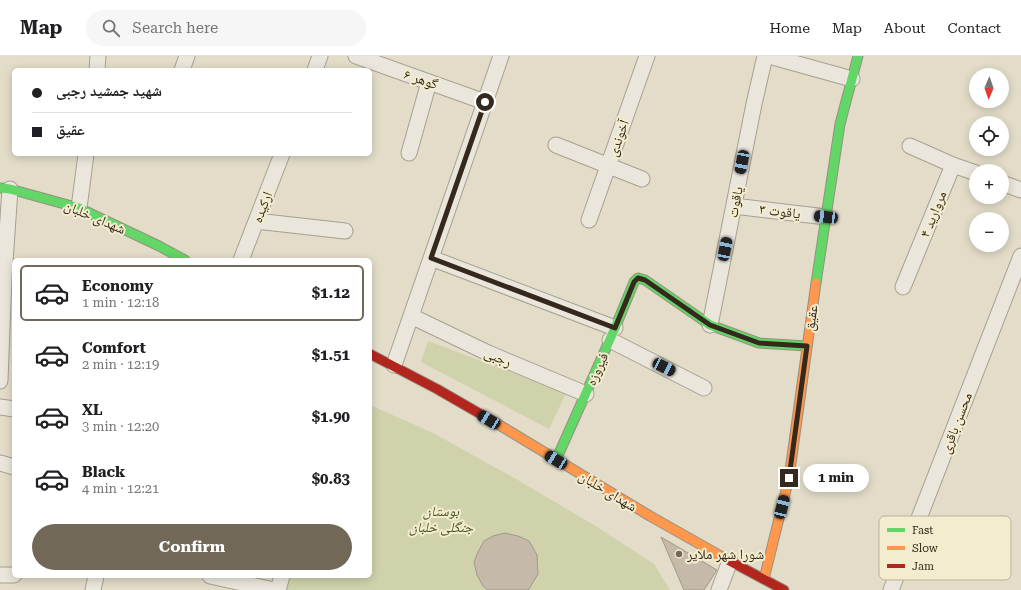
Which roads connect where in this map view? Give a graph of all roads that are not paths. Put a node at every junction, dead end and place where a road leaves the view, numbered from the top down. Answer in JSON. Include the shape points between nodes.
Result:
{"nodes":[{"id":1,"x":98,"y":56,"type":"edge"},
{"id":2,"x":187,"y":56,"type":"edge"},
{"id":3,"x":320,"y":56,"type":"edge"},
{"id":4,"x":356,"y":56,"type":"edge"},
{"id":5,"x":501,"y":56,"type":"edge"},
{"id":6,"x":647,"y":56,"type":"edge"},
{"id":7,"x":766,"y":56,"type":"edge"},
{"id":8,"x":770,"y":56,"type":"edge"},
{"id":9,"x":858,"y":56,"type":"edge"},
{"id":10,"x":97,"y":68,"type":"edge"},
{"id":11,"x":183,"y":68,"type":"edge"},
{"id":12,"x":316,"y":68,"type":"edge"},
{"id":13,"x":852,"y":79,"type":"junction"},
{"id":14,"x":429,"y":82,"type":"junction"},
{"id":15,"x":485,"y":102,"type":"junction"},
{"id":16,"x":556,"y":145,"type":"dead end"},
{"id":17,"x":910,"y":146,"type":"dead end"},
{"id":18,"x":409,"y":153,"type":"dead end"},
{"id":19,"x":86,"y":156,"type":"edge"},
{"id":20,"x":281,"y":156,"type":"edge"},
{"id":21,"x":608,"y":165,"type":"junction"},
{"id":22,"x":953,"y":165,"type":"junction"},
{"id":23,"x":969,"y":171,"type":"edge"},
{"id":24,"x":642,"y":179,"type":"dead end"},
{"id":25,"x":1009,"y":186,"type":"edge"},
{"id":26,"x":5,"y":189,"type":"edge"},
{"id":27,"x":1021,"y":190,"type":"edge"},
{"id":28,"x":734,"y":206,"type":"junction"},
{"id":29,"x":79,"y":208,"type":"junction"},
{"id":30,"x":826,"y":217,"type":"junction"},
{"id":31,"x":589,"y":220,"type":"dead end"},
{"id":32,"x":256,"y":221,"type":"junction"},
{"id":33,"x":345,"y":231,"type":"dead end"},
{"id":34,"x":1021,"y":256,"type":"edge"},
{"id":35,"x":177,"y":258,"type":"edge"},
{"id":36,"x":242,"y":258,"type":"edge"},
{"id":37,"x":431,"y":258,"type":"junction"},
{"id":38,"x":1016,"y":284,"type":"edge"},
{"id":39,"x":903,"y":287,"type":"dead end"},
{"id":40,"x":5,"y":295,"type":"edge"},
{"id":41,"x":411,"y":316,"type":"junction"},
{"id":42,"x":710,"y":325,"type":"junction"},
{"id":43,"x":613,"y":334,"type":"junction"},
{"id":44,"x":807,"y":346,"type":"junction"},
{"id":45,"x":372,"y":355,"type":"edge"},
{"id":46,"x":394,"y":365,"type":"junction"},
{"id":47,"x":0,"y":381,"type":"edge"},
{"id":48,"x":704,"y":388,"type":"dead end"},
{"id":49,"x":586,"y":394,"type":"junction"},
{"id":50,"x":0,"y":407,"type":"edge"},
{"id":51,"x":12,"y":409,"type":"edge"},
{"id":52,"x":556,"y":460,"type":"junction"},
{"id":53,"x":0,"y":463,"type":"edge"},
{"id":54,"x":12,"y":466,"type":"edge"},
{"id":55,"x":921,"y":516,"type":"edge"},
{"id":56,"x":730,"y":561,"type":"junction"},
{"id":57,"x":0,"y":575,"type":"edge"},
{"id":58,"x":12,"y":575,"type":"edge"},
{"id":59,"x":96,"y":578,"type":"edge"},
{"id":60,"x":219,"y":578,"type":"edge"},
{"id":61,"x":281,"y":578,"type":"edge"},
{"id":62,"x":764,"y":579,"type":"junction"},
{"id":63,"x":895,"y":580,"type":"edge"},
{"id":64,"x":93,"y":590,"type":"edge"},
{"id":65,"x":274,"y":590,"type":"edge"},
{"id":66,"x":278,"y":590,"type":"edge"},
{"id":67,"x":719,"y":590,"type":"edge"},
{"id":68,"x":784,"y":590,"type":"edge"},
{"id":69,"x":891,"y":590,"type":"edge"}],
"edges":[{"from":1,"to":10,"type":"street"},
{"from":2,"to":11,"type":"street"},
{"from":3,"to":12,"type":"street"},
{"from":4,"to":14,"type":"street","name":"گوهر ۶"},
{"from":5,"to":15,"type":"street"},
{"from":6,"to":21,"type":"street","name":"آخوندی"},
{"from":7,"to":28,"type":"street","name":"یاقوت"},
{"from":8,"to":13,"type":"street"},
{"from":9,"to":13,"type":"street","name":"عقیق"},
{"from":13,"to":30,"type":"street","name":"عقیق","via":[[840,124]]},
{"from":14,"to":15,"type":"street","name":"گوهر ۶"},
{"from":14,"to":18,"type":"street"},
{"from":15,"to":37,"type":"street"},
{"from":16,"to":21,"type":"street"},
{"from":17,"to":22,"type":"street"},
{"from":19,"to":29,"type":"street"},
{"from":20,"to":32,"type":"street","name":"ارکیده"},
{"from":21,"to":24,"type":"street"},
{"from":21,"to":31,"type":"street","name":"آخوندی"},
{"from":22,"to":23,"type":"street"},
{"from":22,"to":39,"type":"street","name":"مروارید ۴"},
{"from":25,"to":27,"type":"street"},
{"from":26,"to":29,"type":"street","name":"شهدای خلبان"},
{"from":26,"to":40,"type":"street"},
{"from":28,"to":30,"type":"street","name":"یاقوت ۳"},
{"from":28,"to":42,"type":"street","name":"یاقوت"},
{"from":29,"to":35,"type":"street","name":"شهدای خلبان","via":[[159,246]]},
{"from":30,"to":44,"type":"street","name":"عقیق"},
{"from":32,"to":33,"type":"street"},
{"from":32,"to":36,"type":"street","name":"ارکیده"},
{"from":34,"to":38,"type":"street","name":"محسن باقری"},
{"from":37,"to":41,"type":"street"},
{"from":37,"to":43,"type":"street"},
{"from":38,"to":55,"type":"street","name":"محسن باقری"},
{"from":40,"to":47,"type":"street"},
{"from":41,"to":46,"type":"street"},
{"from":41,"to":49,"type":"street","name":"رجبی","via":[[488,353]]},
{"from":42,"to":43,"type":"street","name":"فیروزه","via":[[645,280],[638,278],[634,282]]},
{"from":42,"to":44,"type":"street","via":[[759,343]]},
{"from":43,"to":48,"type":"street"},
{"from":43,"to":49,"type":"street","name":"فیروزه"},
{"from":44,"to":62,"type":"street","name":"عقیق","via":[[789,478]]},
{"from":45,"to":46,"type":"street","name":"شهدای خلبان"},
{"from":46,"to":52,"type":"street","name":"شهدای خلبان"},
{"from":49,"to":52,"type":"street","name":"فیروزه"},
{"from":50,"to":51,"type":"street"},
{"from":52,"to":56,"type":"street","name":"شهدای خلبان"},
{"from":53,"to":54,"type":"street"},
{"from":56,"to":62,"type":"street","name":"شهدای خلبان"},
{"from":56,"to":67,"type":"street"},
{"from":57,"to":58,"type":"street"},
{"from":59,"to":64,"type":"street"},
{"from":60,"to":65,"type":"street"},
{"from":61,"to":66,"type":"street"},
{"from":62,"to":68,"type":"street","name":"شهدای خلبان"},
{"from":63,"to":69,"type":"street","name":"محسن باقری"}]}
